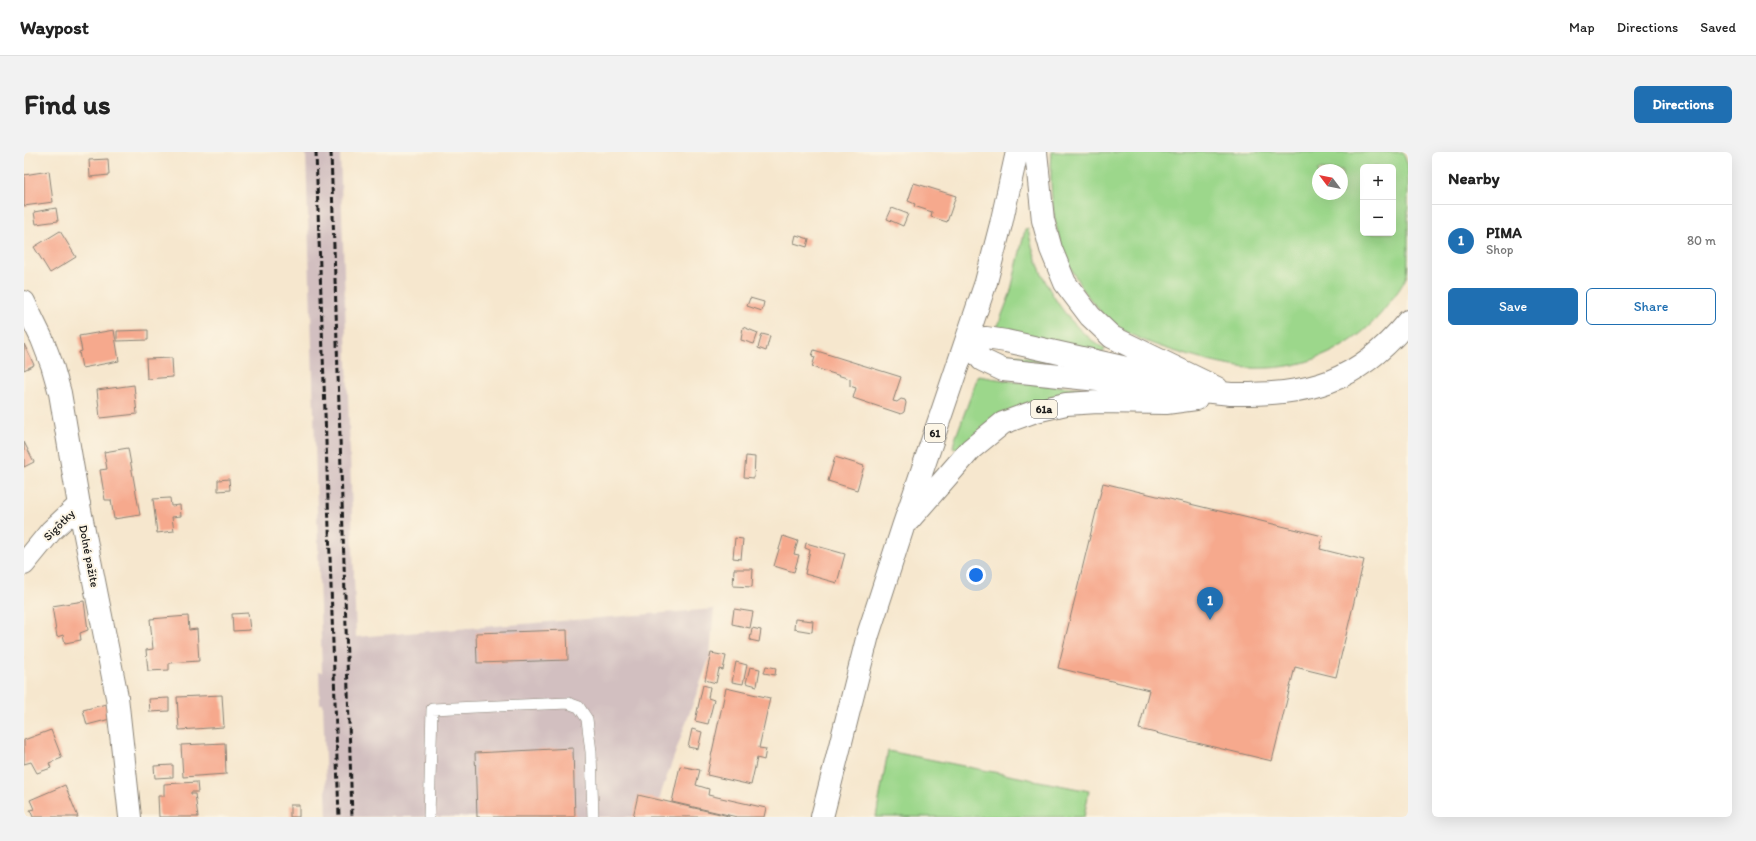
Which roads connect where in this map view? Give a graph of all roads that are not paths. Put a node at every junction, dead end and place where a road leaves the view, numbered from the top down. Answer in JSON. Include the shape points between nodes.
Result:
{"nodes":[{"id":1,"x":1017,"y":152,"type":"edge"},
{"id":2,"x":1036,"y":152,"type":"edge"},
{"id":3,"x":24,"y":302,"type":"edge"},
{"id":4,"x":1408,"y":321,"type":"edge"},
{"id":5,"x":967,"y":340,"type":"junction"},
{"id":6,"x":1231,"y":394,"type":"junction"},
{"id":7,"x":79,"y":505,"type":"junction"},
{"id":8,"x":903,"y":527,"type":"junction"},
{"id":9,"x":24,"y":564,"type":"edge"},
{"id":10,"x":130,"y":817,"type":"edge"},
{"id":11,"x":429,"y":817,"type":"edge"},
{"id":12,"x":593,"y":817,"type":"edge"},
{"id":13,"x":822,"y":817,"type":"edge"}],
"edges":[{"from":1,"to":5,"type":"main road","number":"61","via":[[986,282]]},
{"from":2,"to":6,"type":"main road","number":"61a","via":[[1044,220],[1051,249],[1064,283],[1090,316],[1112,337]]},
{"from":3,"to":7,"type":"main road","name":"Dolné pažite","via":[[42,338],[58,386]]},
{"from":4,"to":6,"type":"main road","number":"61a","via":[[1372,357],[1334,380],[1288,393]]},
{"from":5,"to":6,"type":"main road","number":"61a","via":[[986,338],[1006,341],[1127,367]]},
{"from":5,"to":6,"type":"main road","number":"61a","via":[[982,360],[1003,370]]},
{"from":5,"to":8,"type":"main road","number":"61"},
{"from":6,"to":8,"type":"main road","number":"61a","via":[[1166,403],[1066,404],[1003,423],[971,449]]},
{"from":7,"to":9,"type":"main road","name":"Sigôtky","via":[[51,531]]},
{"from":7,"to":10,"type":"main road","name":"Dolné pažite","via":[[117,698]]},
{"from":8,"to":13,"type":"main road","number":"61","via":[[868,635]]},
{"from":11,"to":12,"type":"lane","via":[[432,709],[568,703],[579,707],[587,719]]}]}
